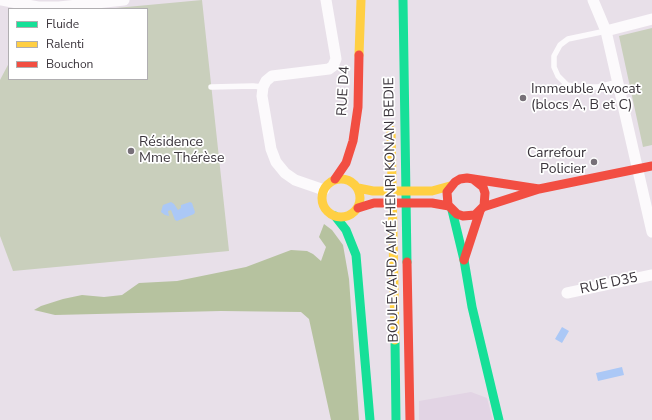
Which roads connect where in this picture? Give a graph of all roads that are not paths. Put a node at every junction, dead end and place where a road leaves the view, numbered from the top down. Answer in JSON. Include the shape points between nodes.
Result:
{"nodes":[{"id":1,"x":2,"y":0,"type":"edge"},
{"id":2,"x":124,"y":0,"type":"edge"},
{"id":3,"x":326,"y":0,"type":"edge"},
{"id":4,"x":361,"y":0,"type":"edge"},
{"id":5,"x":403,"y":0,"type":"edge"},
{"id":6,"x":592,"y":0,"type":"edge"},
{"id":7,"x":652,"y":19,"type":"edge"},
{"id":8,"x":606,"y":31,"type":"junction"},
{"id":9,"x":618,"y":82,"type":"junction"},
{"id":10,"x":212,"y":87,"type":"dead end"},
{"id":11,"x":263,"y":87,"type":"junction"},
{"id":12,"x":391,"y":120,"type":"dead end"},
{"id":13,"x":652,"y":166,"type":"edge"},
{"id":14,"x":637,"y":169,"type":"junction"},
{"id":15,"x":335,"y":179,"type":"junction"},
{"id":16,"x":473,"y":179,"type":"junction"},
{"id":17,"x":450,"y":186,"type":"junction"},
{"id":18,"x":358,"y":188,"type":"junction"},
{"id":19,"x":539,"y":189,"type":"junction"},
{"id":20,"x":324,"y":190,"type":"junction"},
{"id":21,"x":358,"y":208,"type":"junction"},
{"id":22,"x":450,"y":208,"type":"junction"},
{"id":23,"x":481,"y":209,"type":"junction"},
{"id":24,"x":335,"y":216,"type":"junction"},
{"id":25,"x":652,"y":232,"type":"edge"},
{"id":26,"x":464,"y":260,"type":"junction"},
{"id":27,"x":652,"y":275,"type":"edge"},
{"id":28,"x":567,"y":293,"type":"dead end"},
{"id":29,"x":370,"y":420,"type":"edge"},
{"id":30,"x":396,"y":420,"type":"edge"},
{"id":31,"x":410,"y":420,"type":"edge"},
{"id":32,"x":499,"y":420,"type":"edge"}],
"edges":[{"from":1,"to":2,"type":"street","via":[[38,7],[59,7]]},
{"from":3,"to":11,"type":"street","via":[[336,59],[333,66],[272,76]]},
{"from":4,"to":15,"type":"main road","name":"RUE D4","via":[[356,121],[346,162]]},
{"from":5,"to":31,"type":"main road","name":"BOULEVARD AIMÉ HENRI KONAN BEDIE"},
{"from":6,"to":8,"type":"street"},
{"from":7,"to":8,"type":"street"},
{"from":8,"to":9,"type":"street"},
{"from":8,"to":9,"type":"lane","via":[[568,39],[560,44],[554,56],[554,67],[558,76],[567,84],[578,87],[598,87]]},
{"from":9,"to":14,"type":"street"},
{"from":10,"to":11,"type":"lane"},
{"from":11,"to":20,"type":"street","via":[[262,97],[271,149],[276,162],[285,173],[296,180]]},
{"from":12,"to":30,"type":"main road","name":"BOULEVARD AIMÉ HENRI KONAN BEDIE"},
{"from":13,"to":14,"type":"main road"},
{"from":14,"to":19,"type":"main road"},
{"from":14,"to":25,"type":"street"},
{"from":15,"to":18,"type":"main road","via":[[350,180]]},
{"from":15,"to":20,"type":"main road","name":"RUE D4"},
{"from":16,"to":17,"type":"main road","via":[[460,179]]},
{"from":16,"to":19,"type":"main road"},
{"from":16,"to":23,"type":"main road","via":[[483,187],[485,193]]},
{"from":17,"to":18,"type":"main road","via":[[432,191],[373,191]]},
{"from":17,"to":22,"type":"main road","via":[[447,192]]},
{"from":18,"to":21,"type":"main road","via":[[361,198]]},
{"from":19,"to":23,"type":"main road"},
{"from":20,"to":24,"type":"main road","via":[[322,200],[326,210]]},
{"from":21,"to":22,"type":"main road","via":[[374,203],[432,203]]},
{"from":21,"to":24,"type":"main road","via":[[345,217]]},
{"from":22,"to":23,"type":"main road","via":[[463,216],[475,215]]},
{"from":22,"to":26,"type":"main road"},
{"from":23,"to":26,"type":"main road"},
{"from":24,"to":29,"type":"main road","via":[[346,230],[356,255]]},
{"from":26,"to":32,"type":"main road","via":[[472,307]]},
{"from":27,"to":28,"type":"street","name":"RUE D35"}]}
